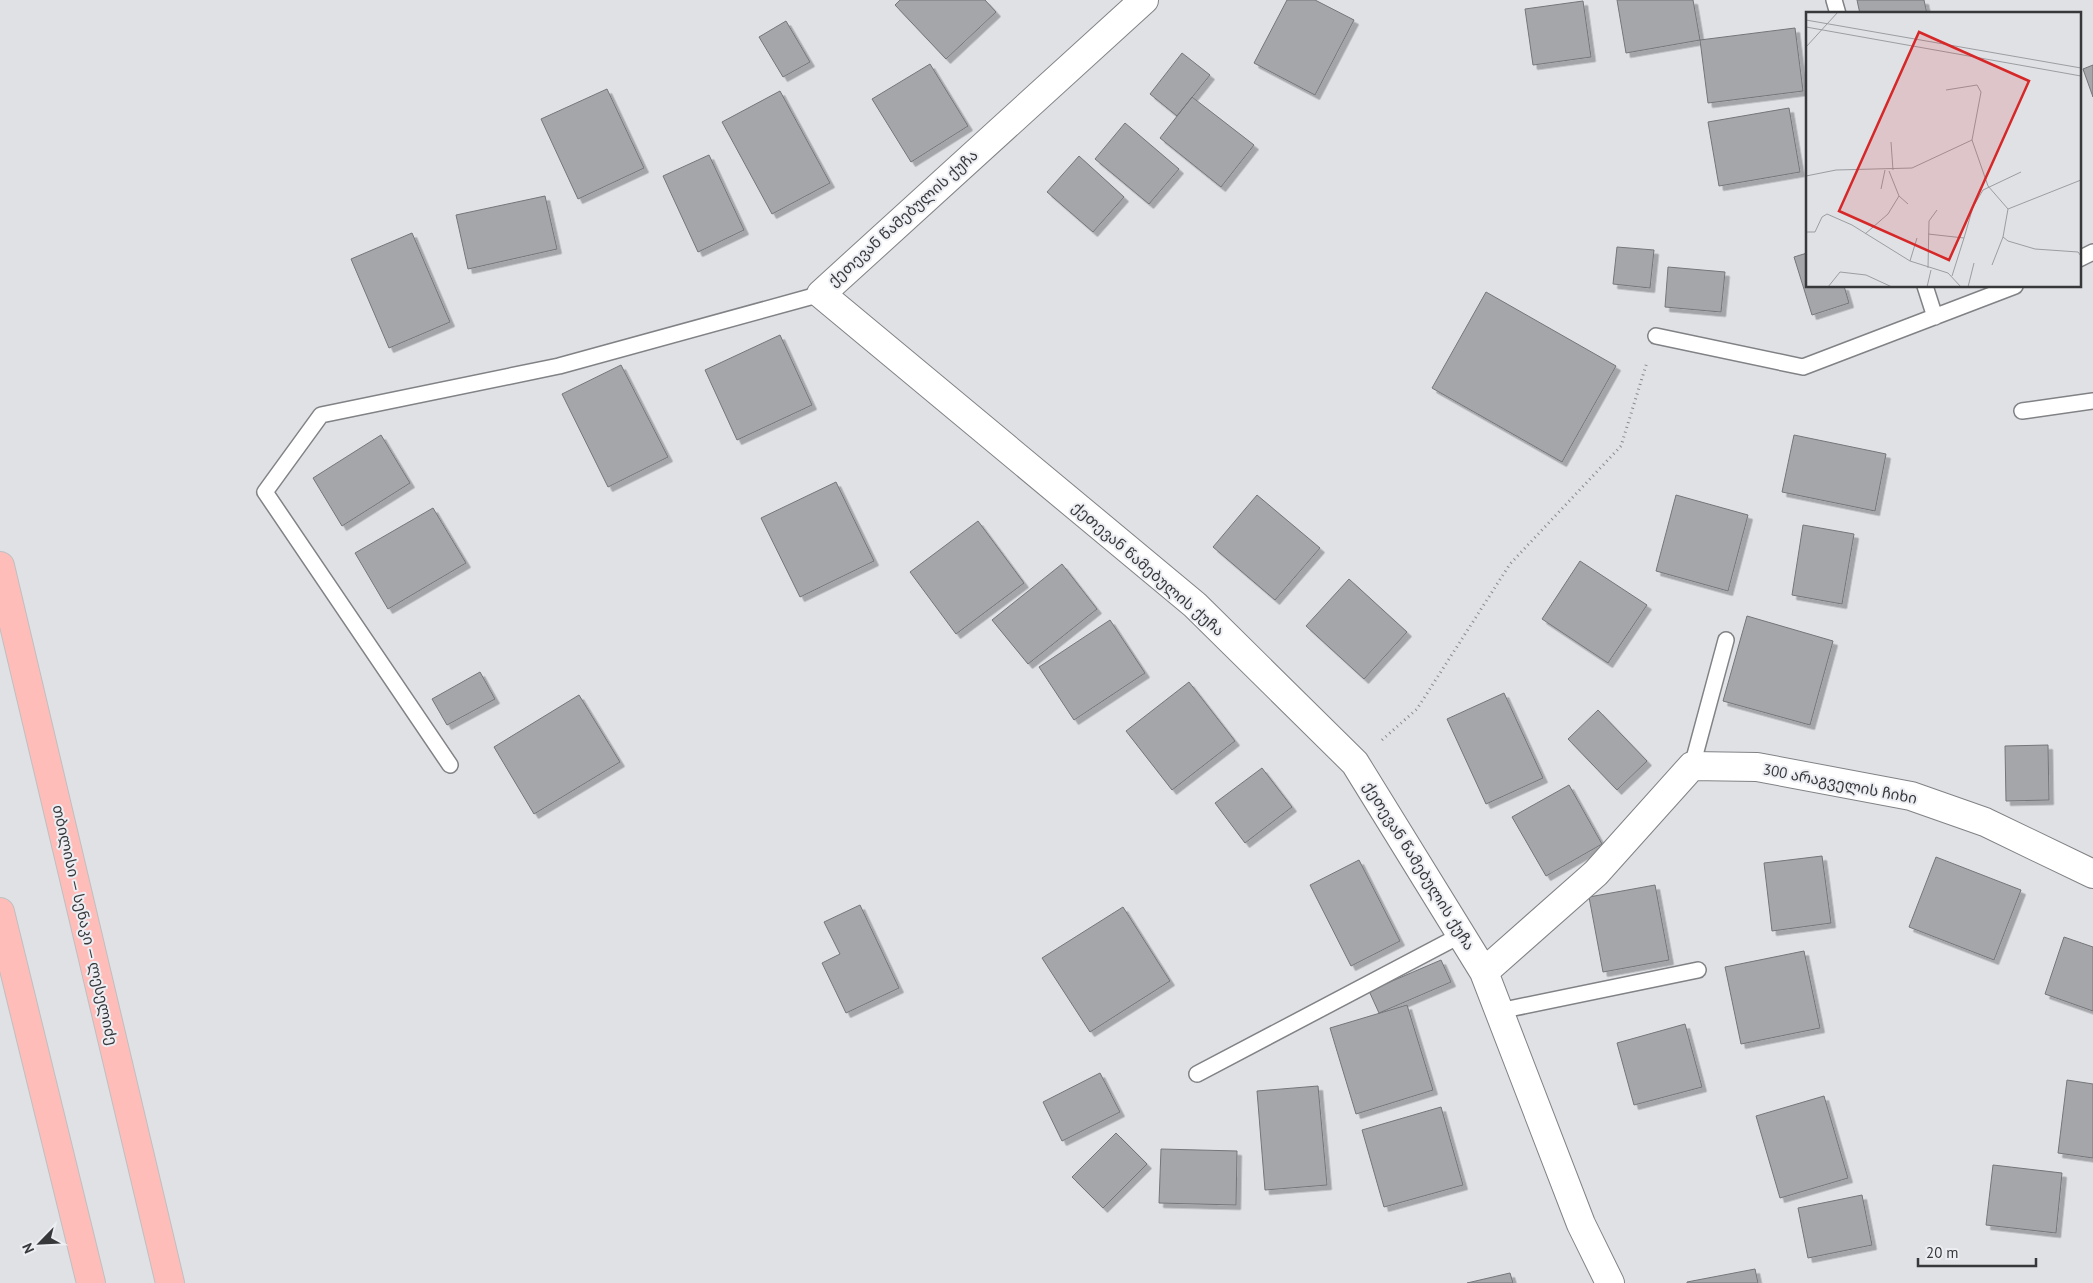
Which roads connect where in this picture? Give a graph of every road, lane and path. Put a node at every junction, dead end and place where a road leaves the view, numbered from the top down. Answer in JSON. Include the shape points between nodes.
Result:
{"nodes":[{"id":1,"x":1144,"y":0,"type":"edge"},
{"id":2,"x":2093,"y":252,"type":"edge"},
{"id":3,"x":2080,"y":258,"type":"edge"},
{"id":4,"x":1926,"y":288,"type":"edge"},
{"id":5,"x":2010,"y":288,"type":"edge"},
{"id":6,"x":821,"y":294,"type":"junction"},
{"id":7,"x":1935,"y":317,"type":"junction"},
{"id":8,"x":1656,"y":336,"type":"joint"},
{"id":9,"x":2093,"y":401,"type":"edge"},
{"id":10,"x":2022,"y":412,"type":"dead end"},
{"id":11,"x":0,"y":566,"type":"edge"},
{"id":12,"x":1726,"y":640,"type":"dead end"},
{"id":13,"x":1355,"y":763,"type":"junction"},
{"id":14,"x":450,"y":765,"type":"dead end"},
{"id":15,"x":1692,"y":766,"type":"junction"},
{"id":16,"x":2093,"y":874,"type":"edge"},
{"id":17,"x":0,"y":912,"type":"edge"},
{"id":18,"x":1461,"y":935,"type":"junction"},
{"id":19,"x":1698,"y":970,"type":"dead end"},
{"id":20,"x":1484,"y":972,"type":"junction"},
{"id":21,"x":1499,"y":1011,"type":"junction"},
{"id":22,"x":1197,"y":1074,"type":"dead end"},
{"id":23,"x":92,"y":1283,"type":"edge"},
{"id":24,"x":170,"y":1283,"type":"edge"},
{"id":25,"x":1610,"y":1283,"type":"edge"}],
"edges":[{"from":1,"to":6,"type":"street","name":"ქეთევან წამებულის ქუჩა"},
{"from":2,"to":3,"type":"lane"},
{"from":4,"to":7,"type":"lane"},
{"from":5,"to":7,"type":"lane"},
{"from":6,"to":13,"type":"street","name":"ქეთევან წამებულის ქუჩა","via":[[1195,605]]},
{"from":6,"to":14,"type":"lane","via":[[559,366],[321,415],[265,492]]},
{"from":7,"to":8,"type":"lane","via":[[1803,367]]},
{"from":8,"to":13,"type":"path","via":[[1621,446],[1510,564],[1417,709]]},
{"from":9,"to":10,"type":"lane"},
{"from":11,"to":24,"type":"highway","name":"თბილისი — სენაკი — ლესელიძე"},
{"from":12,"to":15,"type":"lane"},
{"from":13,"to":18,"type":"street","name":"ქეთევან წამებულის ქუჩა"},
{"from":15,"to":16,"type":"street","name":"300 არაგველის ჩიხი","via":[[1757,767],[1911,796],[1984,822]]},
{"from":15,"to":20,"type":"street","via":[[1596,874]]},
{"from":17,"to":23,"type":"highway"},
{"from":18,"to":20,"type":"street","name":"ქეთევან წამებულის ქუჩა"},
{"from":18,"to":22,"type":"lane"},
{"from":19,"to":21,"type":"lane"},
{"from":20,"to":21,"type":"street","name":"ქეთევან წამებულის ქუჩა"},
{"from":21,"to":25,"type":"street","name":"ქეთევან წამებულის ქუჩა","via":[[1581,1224]]}]}
